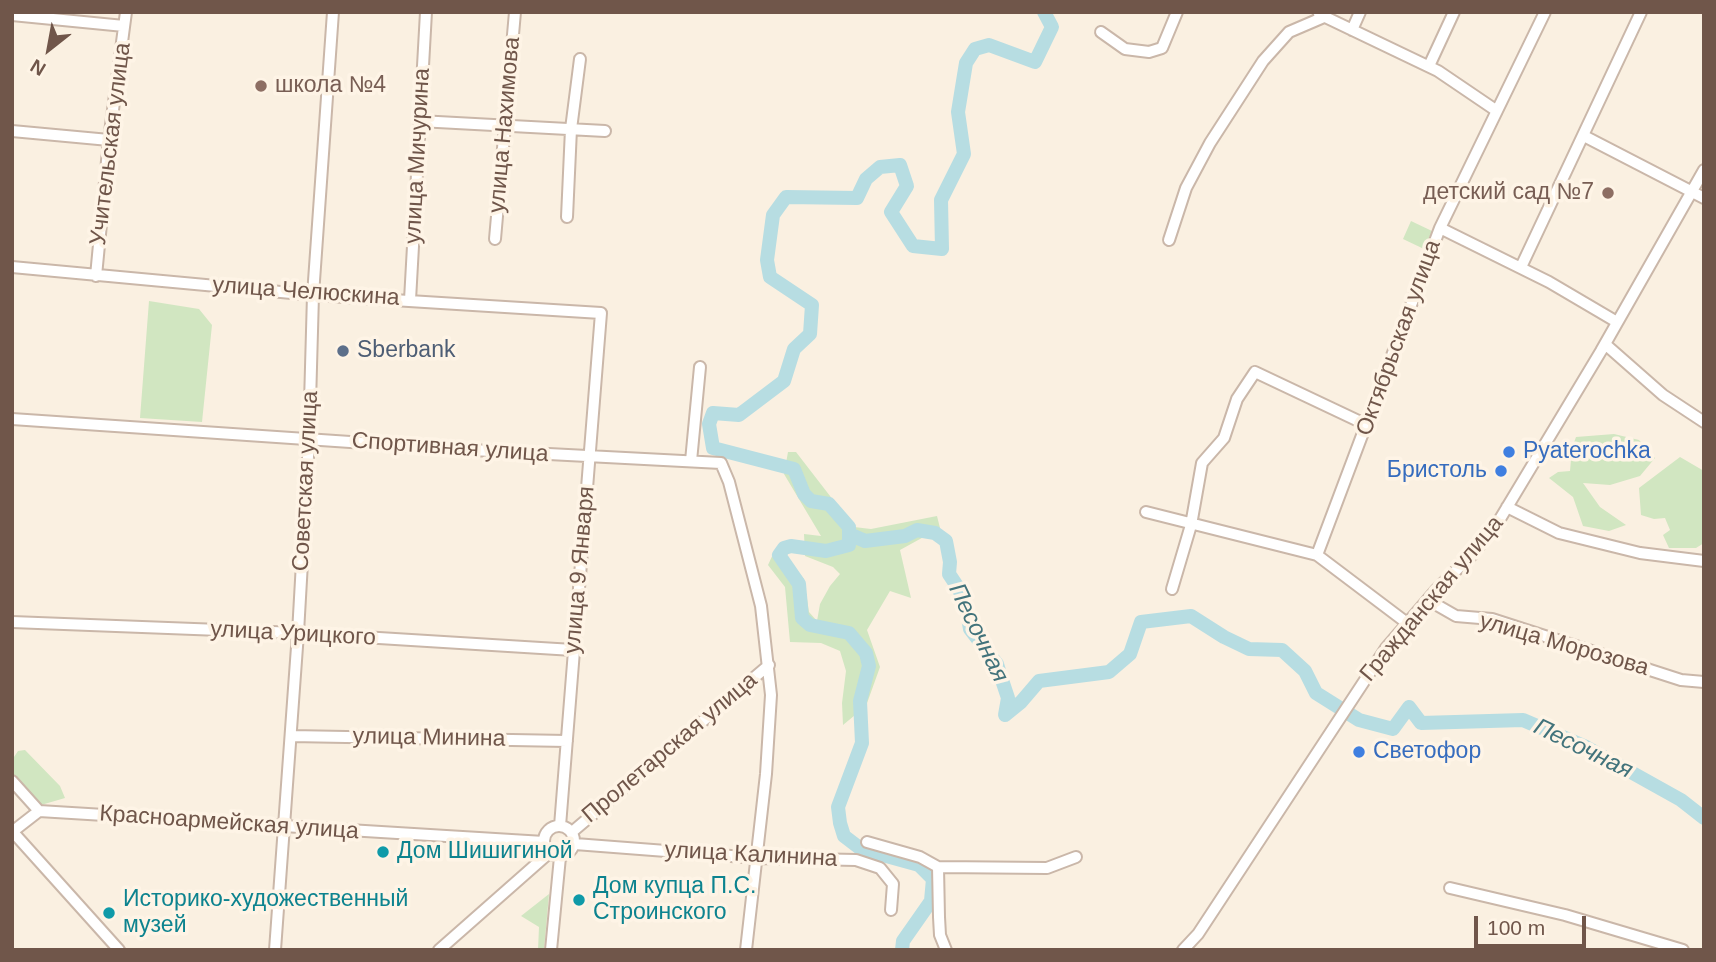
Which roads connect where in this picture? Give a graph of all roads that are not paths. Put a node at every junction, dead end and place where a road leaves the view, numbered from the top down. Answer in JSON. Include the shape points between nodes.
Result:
{"nodes":[{"id":1,"x":126,"y":12,"type":"edge"},
{"id":2,"x":333,"y":12,"type":"edge"},
{"id":3,"x":426,"y":12,"type":"edge"},
{"id":4,"x":515,"y":12,"type":"edge"},
{"id":5,"x":1177,"y":12,"type":"edge"},
{"id":6,"x":1360,"y":12,"type":"edge"},
{"id":7,"x":1454,"y":12,"type":"edge"},
{"id":8,"x":1545,"y":12,"type":"edge"},
{"id":9,"x":1641,"y":12,"type":"edge"},
{"id":10,"x":1320,"y":14,"type":"edge"},
{"id":11,"x":12,"y":15,"type":"edge"},
{"id":12,"x":124,"y":26,"type":"junction"},
{"id":13,"x":1352,"y":30,"type":"junction"},
{"id":14,"x":1101,"y":32,"type":"dead end"},
{"id":15,"x":580,"y":60,"type":"dead end"},
{"id":16,"x":1429,"y":66,"type":"junction"},
{"id":17,"x":1497,"y":111,"type":"junction"},
{"id":18,"x":419,"y":121,"type":"junction"},
{"id":19,"x":505,"y":125,"type":"junction"},
{"id":20,"x":571,"y":129,"type":"junction"},
{"id":21,"x":12,"y":131,"type":"edge"},
{"id":22,"x":605,"y":131,"type":"dead end"},
{"id":23,"x":1584,"y":136,"type":"junction"},
{"id":24,"x":108,"y":140,"type":"junction"},
{"id":25,"x":1704,"y":170,"type":"edge"},
{"id":26,"x":1692,"y":191,"type":"junction"},
{"id":27,"x":1704,"y":198,"type":"edge"},
{"id":28,"x":567,"y":217,"type":"dead end"},
{"id":29,"x":1440,"y":228,"type":"junction"},
{"id":30,"x":495,"y":239,"type":"dead end"},
{"id":31,"x":1169,"y":240,"type":"dead end"},
{"id":32,"x":12,"y":267,"type":"edge"},
{"id":33,"x":1521,"y":267,"type":"junction"},
{"id":34,"x":96,"y":276,"type":"junction"},
{"id":35,"x":313,"y":295,"type":"junction"},
{"id":36,"x":411,"y":300,"type":"junction"},
{"id":37,"x":601,"y":313,"type":"joint"},
{"id":38,"x":1617,"y":322,"type":"junction"},
{"id":39,"x":1605,"y":344,"type":"junction"},
{"id":40,"x":700,"y":367,"type":"dead end"},
{"id":41,"x":12,"y":419,"type":"edge"},
{"id":42,"x":1704,"y":422,"type":"edge"},
{"id":43,"x":1367,"y":425,"type":"junction"},
{"id":44,"x":309,"y":439,"type":"junction"},
{"id":45,"x":590,"y":457,"type":"junction"},
{"id":46,"x":691,"y":461,"type":"junction"},
{"id":47,"x":1507,"y":507,"type":"junction"},
{"id":48,"x":1146,"y":512,"type":"dead end"},
{"id":49,"x":1191,"y":525,"type":"junction"},
{"id":50,"x":1317,"y":555,"type":"junction"},
{"id":51,"x":1704,"y":561,"type":"edge"},
{"id":52,"x":1172,"y":589,"type":"dead end"},
{"id":53,"x":1428,"y":600,"type":"junction"},
{"id":54,"x":12,"y":622,"type":"edge"},
{"id":55,"x":1407,"y":623,"type":"junction"},
{"id":56,"x":298,"y":633,"type":"junction"},
{"id":57,"x":573,"y":650,"type":"junction"},
{"id":58,"x":769,"y":665,"type":"junction"},
{"id":59,"x":1703,"y":680,"type":"edge"},
{"id":60,"x":291,"y":736,"type":"junction"},
{"id":61,"x":567,"y":741,"type":"junction"},
{"id":62,"x":12,"y":781,"type":"edge"},
{"id":63,"x":39,"y":811,"type":"junction"},
{"id":64,"x":560,"y":826,"type":"junction"},
{"id":65,"x":283,"y":827,"type":"junction"},
{"id":66,"x":12,"y":831,"type":"edge"},
{"id":67,"x":572,"y":832,"type":"junction"},
{"id":68,"x":867,"y":842,"type":"dead end"},
{"id":69,"x":575,"y":844,"type":"junction"},
{"id":70,"x":551,"y":850,"type":"junction"},
{"id":71,"x":1076,"y":857,"type":"dead end"},
{"id":72,"x":757,"y":858,"type":"junction"},
{"id":73,"x":938,"y":867,"type":"junction"},
{"id":74,"x":1450,"y":888,"type":"dead end"},
{"id":75,"x":891,"y":910,"type":"dead end"},
{"id":76,"x":1190,"y":949,"type":"edge"},
{"id":77,"x":119,"y":950,"type":"edge"},
{"id":78,"x":275,"y":950,"type":"edge"},
{"id":79,"x":439,"y":950,"type":"edge"},
{"id":80,"x":551,"y":950,"type":"edge"},
{"id":81,"x":746,"y":950,"type":"edge"},
{"id":82,"x":946,"y":950,"type":"edge"},
{"id":83,"x":1683,"y":950,"type":"edge"}],
"edges":[{"from":1,"to":12,"type":"street","name":"Учительская улица"},
{"from":2,"to":35,"type":"street","name":"Советская улица"},
{"from":3,"to":18,"type":"street","name":"улица Мичурина"},
{"from":4,"to":19,"type":"street","name":"улица Нахимова"},
{"from":5,"to":14,"type":"street","via":[[1162,48],[1125,49]]},
{"from":6,"to":13,"type":"street"},
{"from":7,"to":16,"type":"street"},
{"from":8,"to":17,"type":"street","name":"Октябрьская улица"},
{"from":9,"to":23,"type":"street"},
{"from":10,"to":13,"type":"street"},
{"from":10,"to":31,"type":"street","via":[[1289,32],[1263,61],[1186,188]]},
{"from":11,"to":12,"type":"street"},
{"from":12,"to":24,"type":"street","name":"Учительская улица"},
{"from":13,"to":16,"type":"street"},
{"from":15,"to":20,"type":"street"},
{"from":16,"to":17,"type":"street"},
{"from":17,"to":29,"type":"street","name":"Октябрьская улица"},
{"from":18,"to":19,"type":"street"},
{"from":18,"to":36,"type":"street","name":"улица Мичурина"},
{"from":19,"to":20,"type":"street"},
{"from":19,"to":30,"type":"street","name":"улица Нахимова"},
{"from":20,"to":22,"type":"street"},
{"from":20,"to":28,"type":"street"},
{"from":21,"to":24,"type":"street"},
{"from":23,"to":26,"type":"street"},
{"from":23,"to":33,"type":"street"},
{"from":24,"to":34,"type":"street","name":"Учительская улица"},
{"from":25,"to":26,"type":"street","name":"Гражданская улица"},
{"from":26,"to":27,"type":"street"},
{"from":26,"to":38,"type":"street","name":"Гражданская улица"},
{"from":29,"to":33,"type":"street"},
{"from":29,"to":43,"type":"street","name":"Октябрьская улица"},
{"from":32,"to":34,"type":"street","name":"улица Челюскина"},
{"from":33,"to":38,"type":"street"},
{"from":34,"to":35,"type":"street","name":"улица Челюскина"},
{"from":35,"to":36,"type":"street","name":"улица Челюскина"},
{"from":35,"to":44,"type":"street","name":"Советская улица"},
{"from":36,"to":37,"type":"street","name":"улица Челюскина"},
{"from":37,"to":45,"type":"street","name":"улица 9 Января"},
{"from":38,"to":39,"type":"street","name":"Гражданская улица"},
{"from":39,"to":42,"type":"street","via":[[1663,395]]},
{"from":39,"to":47,"type":"street","name":"Гражданская улица"},
{"from":40,"to":46,"type":"street"},
{"from":41,"to":44,"type":"street","name":"Спортивная улица"},
{"from":43,"to":49,"type":"street","via":[[1255,372],[1237,399],[1224,438],[1202,463]]},
{"from":43,"to":50,"type":"street","name":"Октябрьская улица"},
{"from":44,"to":45,"type":"street","name":"Спортивная улица"},
{"from":44,"to":56,"type":"street","name":"Советская улица"},
{"from":45,"to":46,"type":"street","name":"Спортивная улица"},
{"from":45,"to":57,"type":"street","name":"улица 9 Января"},
{"from":46,"to":58,"type":"street","name":"Спортивная улица","via":[[721,463],[729,482],[761,606]]},
{"from":47,"to":51,"type":"street","via":[[1559,533],[1640,553]]},
{"from":47,"to":53,"type":"street","name":"Гражданская улица","via":[[1473,554]]},
{"from":48,"to":49,"type":"street"},
{"from":49,"to":50,"type":"street"},
{"from":49,"to":52,"type":"street"},
{"from":50,"to":55,"type":"street"},
{"from":53,"to":55,"type":"street","name":"Гражданская улица"},
{"from":53,"to":59,"type":"street","name":"улица Морозова","via":[[1456,616],[1492,619],[1681,680]]},
{"from":54,"to":56,"type":"street","name":"улица Урицкого"},
{"from":55,"to":76,"type":"street","name":"Гражданская улица","via":[[1347,705]]},
{"from":56,"to":57,"type":"street","name":"улица Урицкого"},
{"from":56,"to":60,"type":"street","name":"Советская улица"},
{"from":57,"to":61,"type":"street","name":"улица 9 Января"},
{"from":58,"to":67,"type":"street","name":"Пролетарская улица"},
{"from":58,"to":72,"type":"street","via":[[767,760]]},
{"from":60,"to":61,"type":"street","name":"улица Минина"},
{"from":60,"to":65,"type":"street","name":"Советская улица"},
{"from":61,"to":64,"type":"street","name":"улица 9 Января"},
{"from":62,"to":63,"type":"street"},
{"from":63,"to":65,"type":"street","name":"Красноармейская улица"},
{"from":63,"to":66,"type":"street"},
{"from":64,"to":67,"type":"street"},
{"from":64,"to":70,"type":"street","via":[[547,832]]},
{"from":65,"to":70,"type":"street","name":"Красноармейская улица"},
{"from":65,"to":78,"type":"street","name":"Советская улица"},
{"from":66,"to":77,"type":"street"},
{"from":67,"to":69,"type":"street"},
{"from":68,"to":73,"type":"street","via":[[919,856]]},
{"from":69,"to":70,"type":"street","via":[[571,852]]},
{"from":69,"to":72,"type":"street","name":"улица Калинина"},
{"from":70,"to":79,"type":"street"},
{"from":70,"to":80,"type":"street"},
{"from":71,"to":73,"type":"street","via":[[1047,867]]},
{"from":72,"to":75,"type":"street","name":"улица Калинина","via":[[856,860],[880,868],[893,884]]},
{"from":72,"to":81,"type":"street"},
{"from":73,"to":82,"type":"street","via":[[940,935]]},
{"from":74,"to":83,"type":"street"}]}
